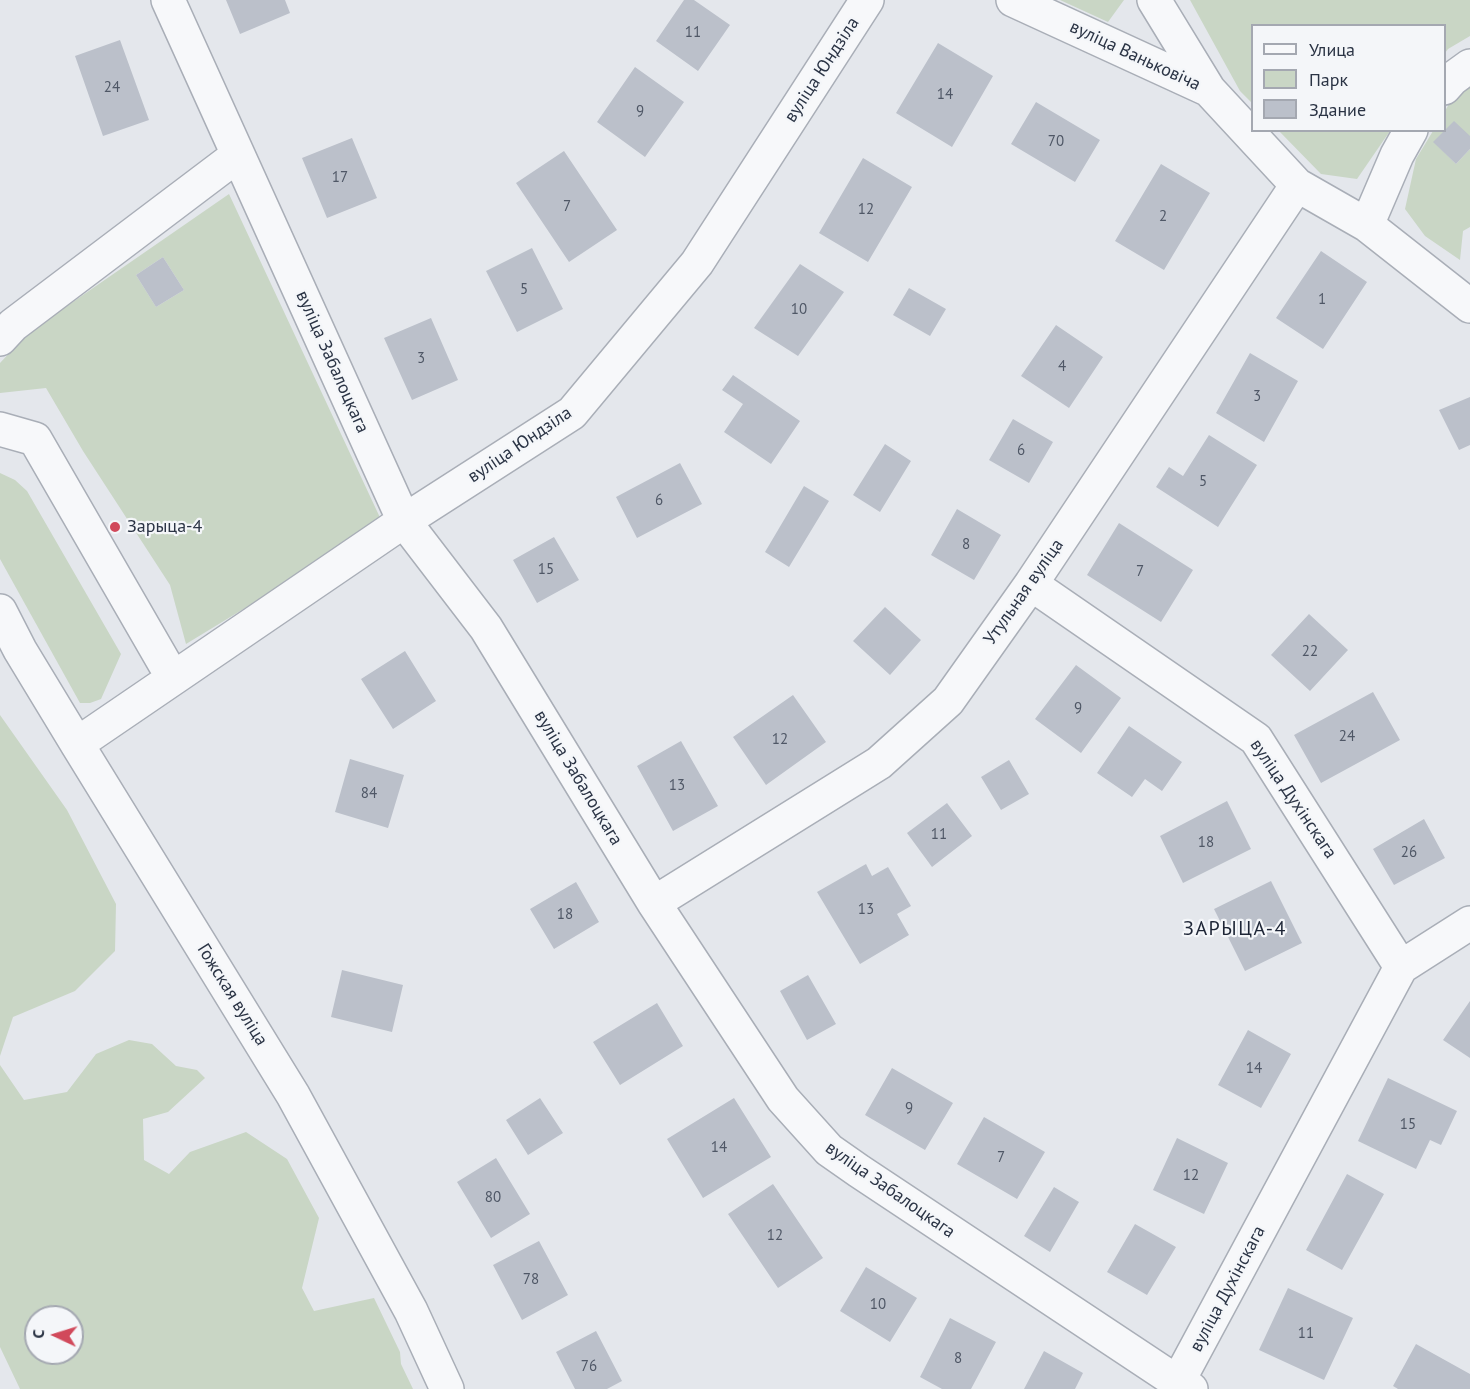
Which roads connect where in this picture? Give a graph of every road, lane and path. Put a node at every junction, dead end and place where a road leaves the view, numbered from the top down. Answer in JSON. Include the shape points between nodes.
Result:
{"nodes":[{"id":1,"x":168,"y":0,"type":"edge"},
{"id":2,"x":867,"y":0,"type":"edge"},
{"id":3,"x":1013,"y":0,"type":"edge"},
{"id":4,"x":1154,"y":0,"type":"edge"},
{"id":5,"x":1470,"y":66,"type":"edge"},
{"id":6,"x":1446,"y":86,"type":"edge"},
{"id":7,"x":1209,"y":90,"type":"junction"},
{"id":8,"x":1410,"y":132,"type":"edge"},
{"id":9,"x":238,"y":155,"type":"junction"},
{"id":10,"x":1296,"y":184,"type":"junction"},
{"id":11,"x":1367,"y":225,"type":"junction"},
{"id":12,"x":1470,"y":306,"type":"edge"},
{"id":13,"x":0,"y":339,"type":"edge"},
{"id":14,"x":0,"y":429,"type":"edge"},
{"id":15,"x":404,"y":521,"type":"junction"},
{"id":16,"x":1031,"y":584,"type":"junction"},
{"id":17,"x":0,"y":611,"type":"edge"},
{"id":18,"x":173,"y":678,"type":"junction"},
{"id":19,"x":77,"y":744,"type":"junction"},
{"id":20,"x":654,"y":903,"type":"junction"},
{"id":21,"x":1470,"y":923,"type":"edge"},
{"id":22,"x":1401,"y":967,"type":"junction"},
{"id":23,"x":1181,"y":1387,"type":"edge"},
{"id":24,"x":447,"y":1389,"type":"edge"}],
"edges":[{"from":1,"to":9,"type":"street","name":"вуліца Забалоцкага"},
{"from":2,"to":15,"type":"street","name":"вуліца Юндзіла","via":[[697,263],[572,413]]},
{"from":3,"to":7,"type":"street","name":"вуліца Ваньковіча"},
{"from":4,"to":7,"type":"street"},
{"from":5,"to":6,"type":"street"},
{"from":7,"to":10,"type":"street","name":"вуліца Ваньковіча"},
{"from":8,"to":11,"type":"street"},
{"from":9,"to":13,"type":"street","via":[[13,325]]},
{"from":9,"to":15,"type":"street","name":"вуліца Забалоцкага"},
{"from":10,"to":11,"type":"street","name":"вуліца Ваньковіча"},
{"from":10,"to":16,"type":"street","name":"Утульная вуліца"},
{"from":11,"to":12,"type":"street","name":"вуліца Ваньковіча"},
{"from":14,"to":18,"type":"street","via":[[35,440]]},
{"from":15,"to":18,"type":"street","name":"вуліца Юндзіла"},
{"from":15,"to":20,"type":"street","name":"вуліца Забалоцкага","via":[[486,628]]},
{"from":16,"to":20,"type":"street","name":"Утульная вуліца","via":[[948,701],[879,763]]},
{"from":16,"to":22,"type":"street","name":"вуліца Духінскага","via":[[1256,739]]},
{"from":17,"to":19,"type":"street","name":"Гожская вуліца"},
{"from":18,"to":19,"type":"street","name":"вуліца Юндзіла"},
{"from":19,"to":24,"type":"street","name":"Гожская вуліца","via":[[293,1095],[411,1311]]},
{"from":20,"to":23,"type":"street","name":"вуліца Забалоцкага","via":[[783,1099],[829,1150]]},
{"from":21,"to":22,"type":"street","name":"вуліца Духінскага"},
{"from":22,"to":23,"type":"street","name":"вуліца Духінскага"}]}
